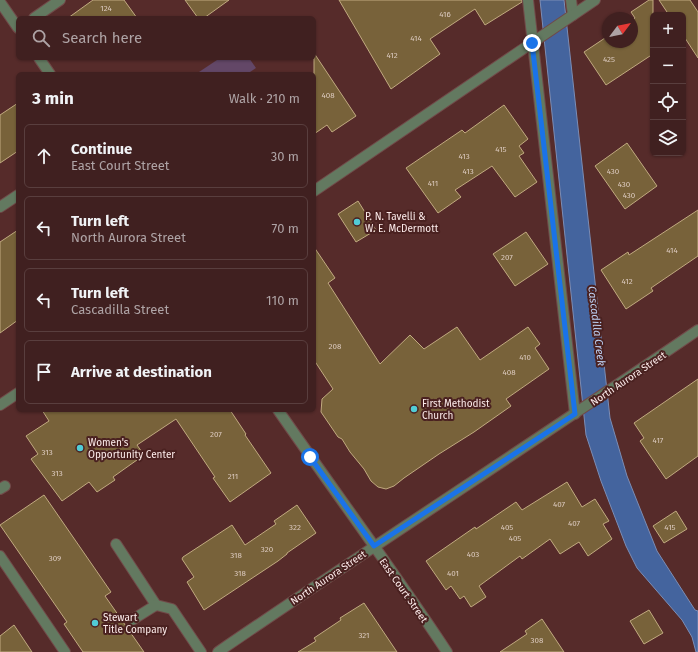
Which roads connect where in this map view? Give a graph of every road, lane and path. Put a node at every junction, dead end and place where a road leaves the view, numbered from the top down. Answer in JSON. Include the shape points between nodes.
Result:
{"nodes":[{"id":1,"x":60,"y":0,"type":"edge"},
{"id":2,"x":528,"y":0,"type":"edge"},
{"id":3,"x":571,"y":0,"type":"edge"},
{"id":4,"x":595,"y":0,"type":"edge"},
{"id":5,"x":0,"y":2,"type":"edge"},
{"id":6,"x":573,"y":15,"type":"junction"},
{"id":7,"x":37,"y":16,"type":"edge"},
{"id":8,"x":16,"y":25,"type":"edge"},
{"id":9,"x":532,"y":43,"type":"junction"},
{"id":10,"x":40,"y":60,"type":"edge"},
{"id":11,"x":49,"y":72,"type":"edge"},
{"id":12,"x":316,"y":190,"type":"edge"},
{"id":13,"x":16,"y":196,"type":"edge"},
{"id":14,"x":0,"y":208,"type":"edge"},
{"id":15,"x":698,"y":330,"type":"edge"},
{"id":16,"x":16,"y":394,"type":"edge"},
{"id":17,"x":0,"y":405,"type":"edge"},
{"id":18,"x":279,"y":412,"type":"edge"},
{"id":19,"x":575,"y":414,"type":"junction"},
{"id":20,"x":116,"y":544,"type":"dead end"},
{"id":21,"x":374,"y":546,"type":"junction"},
{"id":22,"x":0,"y":556,"type":"edge"},
{"id":23,"x":156,"y":605,"type":"junction"},
{"id":24,"x":132,"y":620,"type":"dead end"},
{"id":25,"x":65,"y":652,"type":"edge"},
{"id":26,"x":201,"y":652,"type":"edge"},
{"id":27,"x":218,"y":652,"type":"edge"},
{"id":28,"x":447,"y":652,"type":"edge"}],
"edges":[{"from":1,"to":7,"type":"street"},
{"from":2,"to":9,"type":"street"},
{"from":3,"to":6,"type":"street"},
{"from":4,"to":6,"type":"street"},
{"from":5,"to":8,"type":"street"},
{"from":6,"to":9,"type":"street"},
{"from":9,"to":12,"type":"street"},
{"from":9,"to":19,"type":"street"},
{"from":10,"to":11,"type":"street"},
{"from":13,"to":14,"type":"street"},
{"from":15,"to":19,"type":"street","name":"North Aurora Street"},
{"from":16,"to":17,"type":"street"},
{"from":18,"to":21,"type":"street","name":"East Court Street"},
{"from":19,"to":21,"type":"street","name":"North Aurora Street"},
{"from":20,"to":23,"type":"street"},
{"from":21,"to":27,"type":"street","name":"North Aurora Street"},
{"from":21,"to":28,"type":"street","name":"East Court Street"},
{"from":22,"to":25,"type":"street"},
{"from":23,"to":24,"type":"street"},
{"from":23,"to":26,"type":"street","via":[[172,609]]}]}
